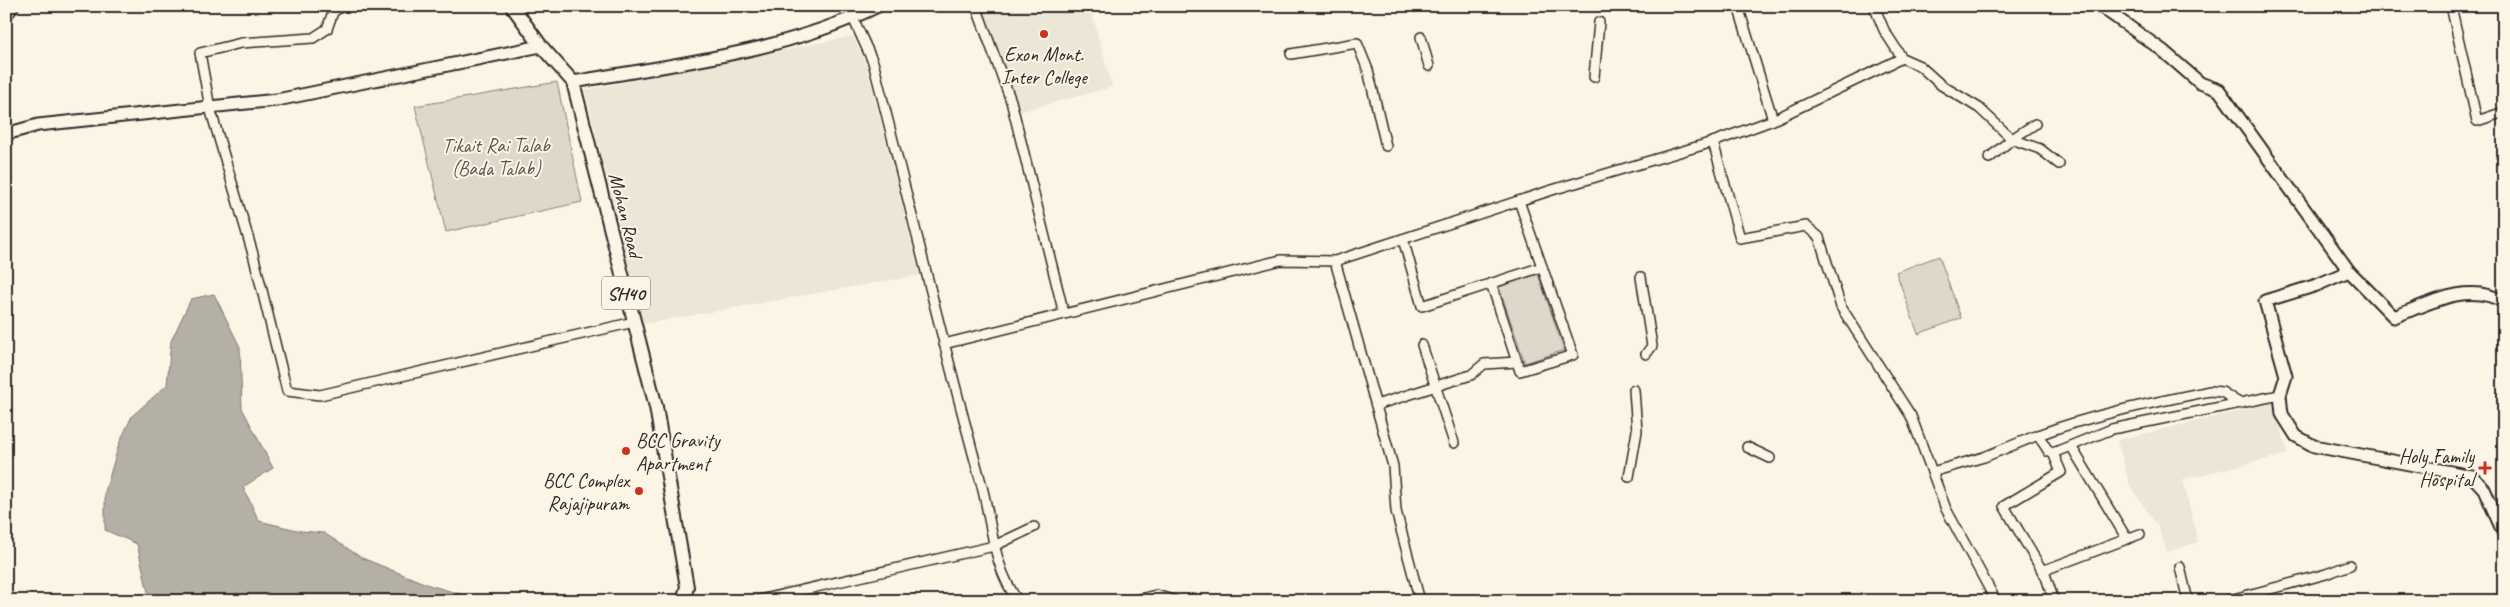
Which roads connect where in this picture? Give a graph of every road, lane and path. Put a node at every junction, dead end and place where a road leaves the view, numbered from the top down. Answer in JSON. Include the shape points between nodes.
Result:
{"nodes":[{"id":1,"x":13,"y":6,"type":"edge"},
{"id":2,"x":342,"y":6,"type":"edge"},
{"id":3,"x":512,"y":6,"type":"edge"},
{"id":4,"x":878,"y":6,"type":"edge"},
{"id":5,"x":976,"y":6,"type":"edge"},
{"id":6,"x":1738,"y":6,"type":"edge"},
{"id":7,"x":1874,"y":6,"type":"edge"},
{"id":8,"x":2451,"y":6,"type":"edge"},
{"id":9,"x":2102,"y":7,"type":"edge"},
{"id":10,"x":6,"y":15,"type":"edge"},
{"id":11,"x":853,"y":18,"type":"junction"},
{"id":12,"x":1599,"y":22,"type":"dead end"},
{"id":13,"x":1421,"y":37,"type":"dead end"},
{"id":14,"x":541,"y":46,"type":"junction"},
{"id":15,"x":1291,"y":54,"type":"dead end"},
{"id":16,"x":1902,"y":58,"type":"junction"},
{"id":17,"x":1429,"y":66,"type":"dead end"},
{"id":18,"x":1594,"y":77,"type":"dead end"},
{"id":19,"x":573,"y":82,"type":"junction"},
{"id":20,"x":210,"y":108,"type":"junction"},
{"id":21,"x":2504,"y":112,"type":"edge"},
{"id":22,"x":1773,"y":120,"type":"junction"},
{"id":23,"x":2035,"y":124,"type":"dead end"},
{"id":24,"x":6,"y":134,"type":"edge"},
{"id":25,"x":2012,"y":139,"type":"junction"},
{"id":26,"x":1713,"y":142,"type":"junction"},
{"id":27,"x":1386,"y":146,"type":"dead end"},
{"id":28,"x":1989,"y":158,"type":"dead end"},
{"id":29,"x":2059,"y":164,"type":"dead end"},
{"id":30,"x":1519,"y":201,"type":"junction"},
{"id":31,"x":1403,"y":239,"type":"junction"},
{"id":32,"x":1334,"y":261,"type":"junction"},
{"id":33,"x":1542,"y":267,"type":"junction"},
{"id":34,"x":2349,"y":271,"type":"junction"},
{"id":35,"x":1641,"y":277,"type":"dead end"},
{"id":36,"x":1491,"y":283,"type":"junction"},
{"id":37,"x":2504,"y":302,"type":"edge"},
{"id":38,"x":1064,"y":314,"type":"junction"},
{"id":39,"x":634,"y":322,"type":"junction"},
{"id":40,"x":944,"y":344,"type":"junction"},
{"id":41,"x":1422,"y":345,"type":"dead end"},
{"id":42,"x":1646,"y":354,"type":"dead end"},
{"id":43,"x":1516,"y":362,"type":"junction"},
{"id":44,"x":1436,"y":387,"type":"junction"},
{"id":45,"x":1634,"y":390,"type":"dead end"},
{"id":46,"x":2280,"y":395,"type":"junction"},
{"id":47,"x":2174,"y":398,"type":"junction"},
{"id":48,"x":2239,"y":403,"type":"junction"},
{"id":49,"x":1376,"y":405,"type":"junction"},
{"id":50,"x":2178,"y":415,"type":"junction"},
{"id":51,"x":2038,"y":435,"type":"junction"},
{"id":52,"x":1454,"y":443,"type":"dead end"},
{"id":53,"x":2071,"y":446,"type":"junction"},
{"id":54,"x":1748,"y":447,"type":"dead end"},
{"id":55,"x":2054,"y":453,"type":"junction"},
{"id":56,"x":1770,"y":458,"type":"dead end"},
{"id":57,"x":1932,"y":472,"type":"junction"},
{"id":58,"x":1629,"y":477,"type":"dead end"},
{"id":59,"x":1034,"y":528,"type":"dead end"},
{"id":60,"x":2140,"y":534,"type":"dead end"},
{"id":61,"x":2504,"y":534,"type":"edge"},
{"id":62,"x":2127,"y":539,"type":"junction"},
{"id":63,"x":994,"y":546,"type":"junction"},
{"id":64,"x":2350,"y":565,"type":"dead end"},
{"id":65,"x":2180,"y":567,"type":"dead end"},
{"id":66,"x":2042,"y":571,"type":"junction"},
{"id":67,"x":683,"y":601,"type":"edge"},
{"id":68,"x":755,"y":601,"type":"edge"},
{"id":69,"x":1018,"y":601,"type":"edge"},
{"id":70,"x":1132,"y":601,"type":"edge"},
{"id":71,"x":1175,"y":601,"type":"edge"},
{"id":72,"x":1420,"y":601,"type":"edge"},
{"id":73,"x":1996,"y":601,"type":"edge"},
{"id":74,"x":2054,"y":601,"type":"edge"},
{"id":75,"x":2188,"y":601,"type":"edge"},
{"id":76,"x":2226,"y":601,"type":"edge"}],
"edges":[{"from":1,"to":10,"type":"street"},
{"from":2,"to":20,"type":"street","via":[[333,12],[327,29],[313,38],[241,43],[200,53]]},
{"from":3,"to":14,"type":"main road","name":"Mohan Road","number":"SH40"},
{"from":4,"to":11,"type":"street"},
{"from":5,"to":38,"type":"street","via":[[1011,101]]},
{"from":6,"to":22,"type":"street"},
{"from":7,"to":16,"type":"street","via":[[1884,30]]},
{"from":8,"to":21,"type":"street","via":[[2477,121]]},
{"from":9,"to":34,"type":"street","via":[[2162,50],[2200,83],[2219,90]]},
{"from":11,"to":19,"type":"street","via":[[802,37],[709,58]]},
{"from":11,"to":40,"type":"street","via":[[873,62]]},
{"from":12,"to":18,"type":"street"},
{"from":13,"to":17,"type":"street"},
{"from":14,"to":19,"type":"main road","name":"Mohan Road","number":"SH40"},
{"from":14,"to":20,"type":"street","via":[[277,100]]},
{"from":15,"to":27,"type":"street","via":[[1358,43],[1368,70]]},
{"from":16,"to":22,"type":"street"},
{"from":16,"to":25,"type":"street","via":[[1920,66],[1941,85],[1979,108]]},
{"from":19,"to":39,"type":"main road","name":"Mohan Road","number":"SH40"},
{"from":20,"to":24,"type":"street","via":[[38,125]]},
{"from":20,"to":39,"type":"street","via":[[253,254],[287,391],[320,395]]},
{"from":22,"to":26,"type":"street"},
{"from":23,"to":25,"type":"street"},
{"from":25,"to":28,"type":"street"},
{"from":25,"to":29,"type":"street","via":[[2040,149]]},
{"from":26,"to":30,"type":"street"},
{"from":26,"to":57,"type":"street","via":[[1740,238],[1806,226],[1819,237],[1841,307],[1910,416]]},
{"from":30,"to":31,"type":"street"},
{"from":30,"to":33,"type":"street"},
{"from":31,"to":32,"type":"street"},
{"from":31,"to":36,"type":"street","via":[[1422,306]]},
{"from":32,"to":38,"type":"street","via":[[1280,260]]},
{"from":32,"to":49,"type":"street"},
{"from":33,"to":36,"type":"street"},
{"from":33,"to":43,"type":"street","via":[[1573,355],[1520,371]]},
{"from":34,"to":37,"type":"street","via":[[2394,317],[2452,294],[2491,295]]},
{"from":34,"to":46,"type":"street","via":[[2264,301],[2286,376]]},
{"from":35,"to":42,"type":"street","via":[[1652,346]]},
{"from":36,"to":43,"type":"street"},
{"from":38,"to":40,"type":"street"},
{"from":39,"to":67,"type":"main road","name":"Mohan Road","number":"SH40","via":[[657,417],[687,587]]},
{"from":40,"to":63,"type":"street","via":[[986,501]]},
{"from":41,"to":44,"type":"street"},
{"from":43,"to":44,"type":"street","via":[[1484,364],[1471,375]]},
{"from":44,"to":49,"type":"street"},
{"from":44,"to":52,"type":"street"},
{"from":45,"to":58,"type":"street","via":[[1637,431]]},
{"from":46,"to":48,"type":"street"},
{"from":46,"to":61,"type":"street","via":[[2282,414],[2296,436],[2314,446],[2472,476],[2484,490]]},
{"from":47,"to":48,"type":"street","via":[[2216,391]]},
{"from":47,"to":50,"type":"street"},
{"from":47,"to":51,"type":"street","via":[[2090,417]]},
{"from":48,"to":50,"type":"street"},
{"from":49,"to":72,"type":"street","via":[[1393,466],[1396,511]]},
{"from":50,"to":53,"type":"street","via":[[2112,429]]},
{"from":51,"to":55,"type":"street","via":[[2048,452]]},
{"from":51,"to":57,"type":"street","via":[[1984,457]]},
{"from":53,"to":55,"type":"street"},
{"from":53,"to":62,"type":"street"},
{"from":54,"to":56,"type":"street"},
{"from":55,"to":66,"type":"street","via":[[2062,472],[2004,506]]},
{"from":57,"to":73,"type":"street","via":[[1946,509]]},
{"from":59,"to":63,"type":"street"},
{"from":60,"to":62,"type":"street"},
{"from":62,"to":66,"type":"street"},
{"from":63,"to":68,"type":"street"},
{"from":63,"to":69,"type":"street","via":[[1009,588]]},
{"from":64,"to":76,"type":"street"},
{"from":65,"to":75,"type":"street"},
{"from":66,"to":74,"type":"street"},
{"from":70,"to":71,"type":"street","via":[[1156,595]]}]}
